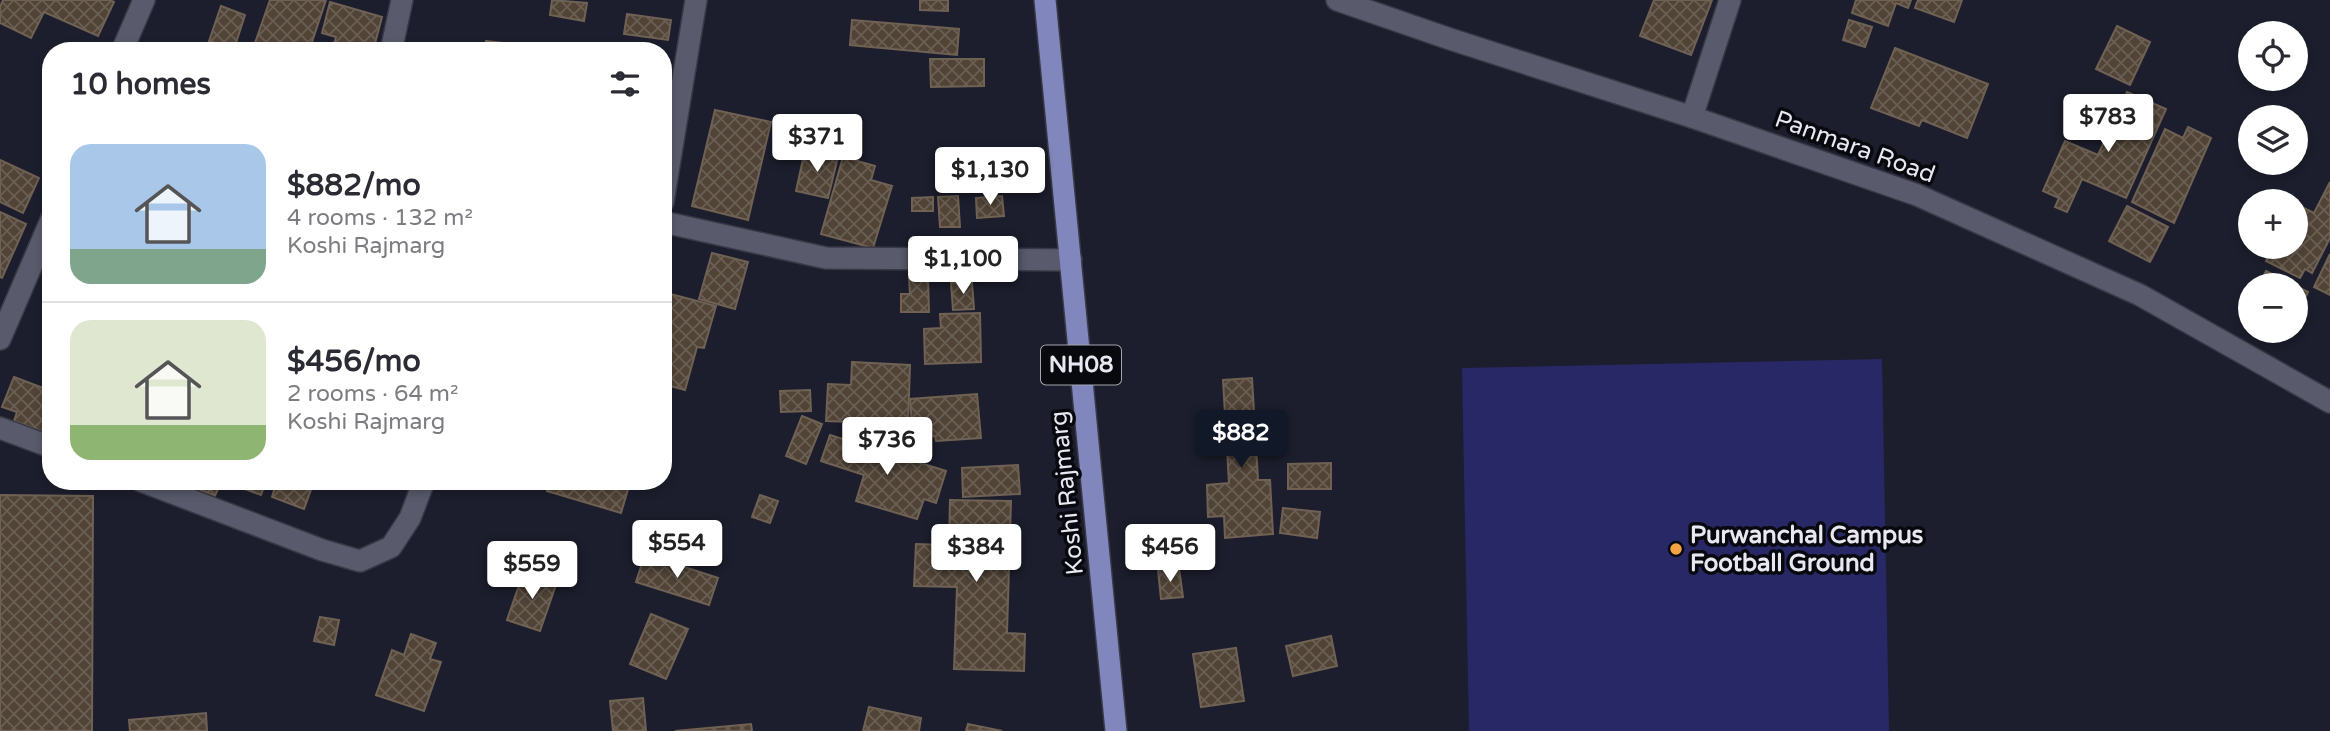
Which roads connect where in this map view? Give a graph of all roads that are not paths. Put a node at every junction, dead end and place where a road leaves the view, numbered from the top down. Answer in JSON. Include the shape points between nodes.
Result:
{"nodes":[{"id":1,"x":144,"y":0,"type":"edge"},
{"id":2,"x":696,"y":0,"type":"edge"},
{"id":3,"x":1045,"y":0,"type":"edge"},
{"id":4,"x":1337,"y":0,"type":"edge"},
{"id":5,"x":1730,"y":0,"type":"edge"},
{"id":6,"x":399,"y":1,"type":"edge"},
{"id":7,"x":126,"y":42,"type":"edge"},
{"id":8,"x":392,"y":42,"type":"edge"},
{"id":9,"x":1692,"y":117,"type":"junction"},
{"id":10,"x":672,"y":147,"type":"edge"},
{"id":11,"x":672,"y":224,"type":"edge"},
{"id":12,"x":42,"y":241,"type":"edge"},
{"id":13,"x":1070,"y":260,"type":"junction"},
{"id":14,"x":0,"y":339,"type":"edge"},
{"id":15,"x":2330,"y":402,"type":"edge"},
{"id":16,"x":0,"y":428,"type":"edge"},
{"id":17,"x":42,"y":444,"type":"edge"},
{"id":18,"x":165,"y":490,"type":"edge"},
{"id":19,"x":421,"y":490,"type":"edge"},
{"id":20,"x":1116,"y":731,"type":"edge"}],
"edges":[{"from":1,"to":7,"type":"street"},
{"from":2,"to":10,"type":"street"},
{"from":3,"to":13,"type":"main road","name":"Koshi Rajmarg","number":"NH08"},
{"from":4,"to":9,"type":"street","name":"Panmara Road"},
{"from":5,"to":9,"type":"street"},
{"from":6,"to":8,"type":"street"},
{"from":9,"to":15,"type":"street","name":"Panmara Road","via":[[1917,195],[2140,295]]},
{"from":11,"to":13,"type":"street","via":[[827,258]]},
{"from":12,"to":14,"type":"street"},
{"from":13,"to":20,"type":"main road","name":"Koshi Rajmarg","number":"NH08"},
{"from":16,"to":17,"type":"street"},
{"from":18,"to":19,"type":"street","via":[[360,561],[391,547],[410,519]]}]}
